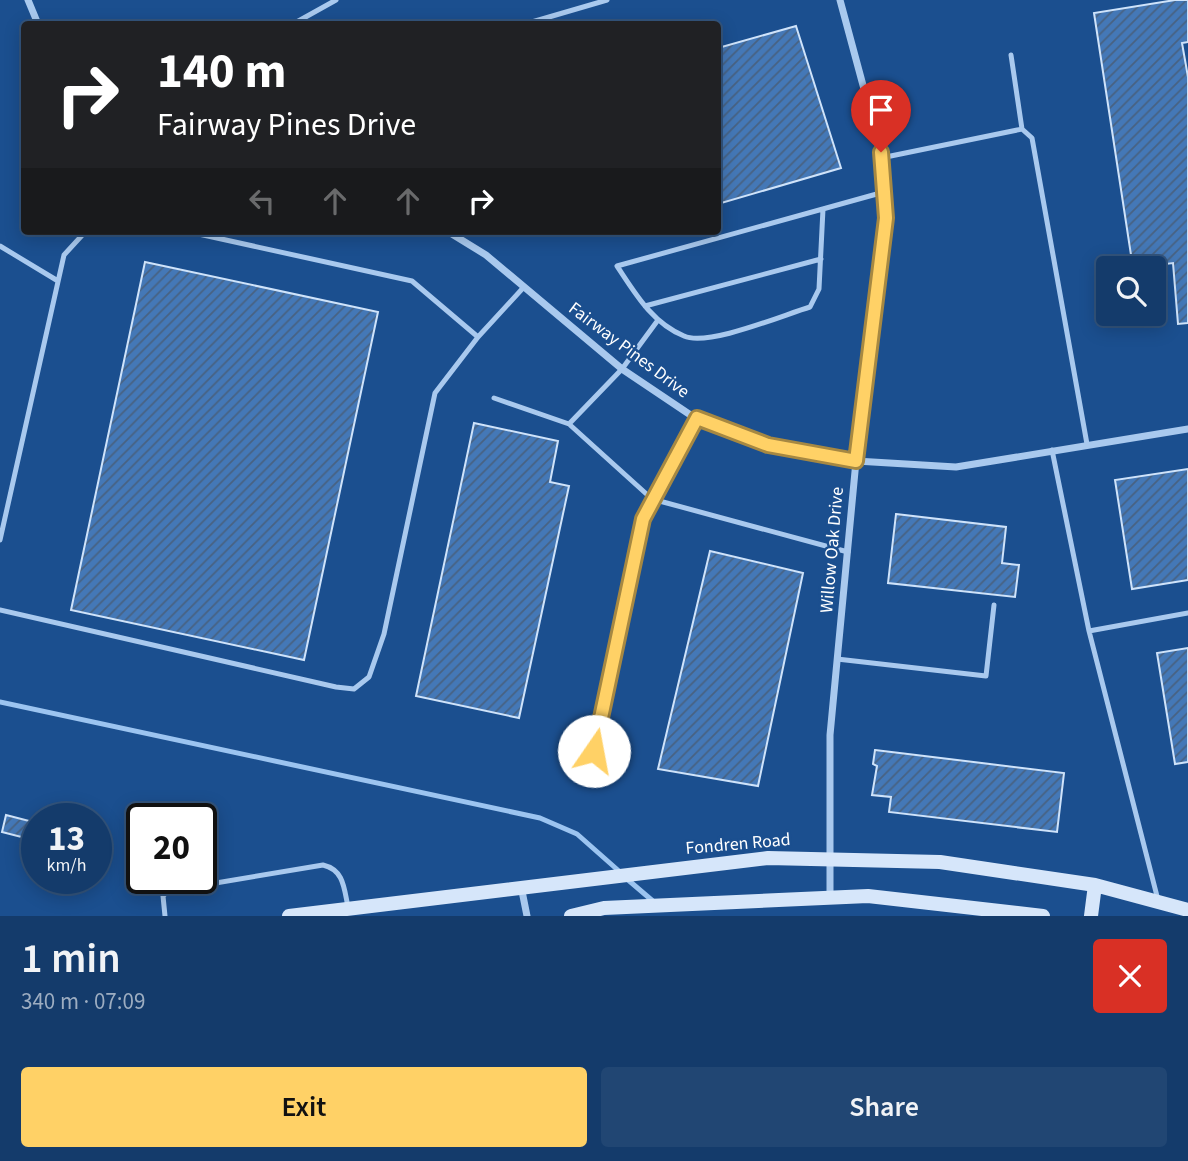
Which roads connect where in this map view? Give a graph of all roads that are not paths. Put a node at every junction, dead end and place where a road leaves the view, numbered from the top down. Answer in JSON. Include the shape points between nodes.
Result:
{"nodes":[{"id":1,"x":28,"y":0,"type":"edge"},
{"id":2,"x":318,"y":0,"type":"edge"},
{"id":3,"x":336,"y":0,"type":"edge"},
{"id":4,"x":607,"y":0,"type":"edge"},
{"id":5,"x":840,"y":0,"type":"edge"},
{"id":6,"x":322,"y":8,"type":"junction"},
{"id":7,"x":37,"y":21,"type":"edge"},
{"id":8,"x":298,"y":21,"type":"edge"},
{"id":9,"x":535,"y":21,"type":"edge"},
{"id":10,"x":1011,"y":55,"type":"dead end"},
{"id":11,"x":1022,"y":130,"type":"junction"},
{"id":12,"x":881,"y":158,"type":"junction"},
{"id":13,"x":884,"y":192,"type":"junction"},
{"id":14,"x":823,"y":209,"type":"junction"},
{"id":15,"x":82,"y":235,"type":"edge"},
{"id":16,"x":203,"y":235,"type":"edge"},
{"id":17,"x":454,"y":235,"type":"edge"},
{"id":18,"x":0,"y":246,"type":"edge"},
{"id":19,"x":821,"y":259,"type":"junction"},
{"id":20,"x":58,"y":281,"type":"junction"},
{"id":21,"x":523,"y":288,"type":"junction"},
{"id":22,"x":644,"y":306,"type":"junction"},
{"id":23,"x":658,"y":320,"type":"junction"},
{"id":24,"x":478,"y":337,"type":"junction"},
{"id":25,"x":622,"y":369,"type":"junction"},
{"id":26,"x":494,"y":398,"type":"dead end"},
{"id":27,"x":697,"y":418,"type":"junction"},
{"id":28,"x":569,"y":425,"type":"junction"},
{"id":29,"x":1188,"y":429,"type":"edge"},
{"id":30,"x":1087,"y":444,"type":"junction"},
{"id":31,"x":1052,"y":450,"type":"junction"},
{"id":32,"x":856,"y":461,"type":"junction"},
{"id":33,"x":652,"y":499,"type":"junction"},
{"id":34,"x":0,"y":540,"type":"edge"},
{"id":35,"x":848,"y":552,"type":"junction"},
{"id":36,"x":994,"y":604,"type":"dead end"},
{"id":37,"x":0,"y":610,"type":"edge"},
{"id":38,"x":1188,"y":613,"type":"edge"},
{"id":39,"x":1089,"y":631,"type":"junction"},
{"id":40,"x":837,"y":659,"type":"junction"},
{"id":41,"x":594,"y":751,"type":"dead end"},
{"id":42,"x":830,"y":858,"type":"junction"},
{"id":43,"x":1095,"y":885,"type":"junction"},
{"id":44,"x":521,"y":887,"type":"junction"},
{"id":45,"x":830,"y":899,"type":"junction"},
{"id":46,"x":1158,"y":902,"type":"junction"},
{"id":47,"x":348,"y":907,"type":"junction"},
{"id":48,"x":1188,"y":910,"type":"edge"},
{"id":49,"x":331,"y":913,"type":"edge"},
{"id":50,"x":165,"y":916,"type":"edge"},
{"id":51,"x":289,"y":916,"type":"edge"},
{"id":52,"x":527,"y":916,"type":"edge"},
{"id":53,"x":571,"y":916,"type":"edge"},
{"id":54,"x":1043,"y":916,"type":"edge"},
{"id":55,"x":1091,"y":916,"type":"edge"}],
"edges":[{"from":1,"to":7,"type":"street"},
{"from":2,"to":6,"type":"lane"},
{"from":3,"to":6,"type":"lane"},
{"from":4,"to":9,"type":"lane"},
{"from":5,"to":12,"type":"street","name":"Willow Oak Drive"},
{"from":6,"to":8,"type":"lane"},
{"from":10,"to":11,"type":"lane"},
{"from":11,"to":12,"type":"lane"},
{"from":11,"to":30,"type":"lane","via":[[1032,138]]},
{"from":12,"to":13,"type":"street","name":"Willow Oak Drive"},
{"from":13,"to":14,"type":"lane"},
{"from":13,"to":32,"type":"street","name":"Willow Oak Drive","via":[[886,218]]},
{"from":14,"to":19,"type":"lane"},
{"from":14,"to":22,"type":"lane","via":[[617,266]]},
{"from":15,"to":20,"type":"lane","via":[[64,255]]},
{"from":16,"to":24,"type":"lane","via":[[412,281]]},
{"from":17,"to":21,"type":"street","name":"Fairway Pines Drive","via":[[486,255]]},
{"from":18,"to":20,"type":"lane"},
{"from":19,"to":22,"type":"lane"},
{"from":19,"to":23,"type":"lane","via":[[819,289],[810,307],[705,339],[685,338]]},
{"from":20,"to":34,"type":"lane"},
{"from":21,"to":24,"type":"lane"},
{"from":21,"to":25,"type":"street","name":"Fairway Pines Drive"},
{"from":22,"to":23,"type":"lane"},
{"from":23,"to":25,"type":"lane"},
{"from":24,"to":37,"type":"lane","via":[[435,393],[384,634],[369,677],[354,689]]},
{"from":25,"to":27,"type":"street","name":"Fairway Pines Drive"},
{"from":25,"to":28,"type":"lane"},
{"from":26,"to":28,"type":"lane"},
{"from":27,"to":32,"type":"street","name":"Fairway Pines Drive","via":[[768,445]]},
{"from":27,"to":33,"type":"lane"},
{"from":28,"to":33,"type":"lane"},
{"from":29,"to":30,"type":"street","name":"Fairway Pines Drive"},
{"from":30,"to":31,"type":"street","name":"Fairway Pines Drive"},
{"from":31,"to":32,"type":"street","name":"Fairway Pines Drive","via":[[956,467]]},
{"from":31,"to":39,"type":"lane"},
{"from":32,"to":35,"type":"street","name":"Willow Oak Drive"},
{"from":33,"to":35,"type":"lane"},
{"from":33,"to":41,"type":"lane","via":[[643,519]]},
{"from":35,"to":40,"type":"street","name":"Willow Oak Drive"},
{"from":36,"to":40,"type":"lane","via":[[986,676]]},
{"from":38,"to":39,"type":"lane"},
{"from":39,"to":46,"type":"lane"},
{"from":40,"to":42,"type":"street","name":"Willow Oak Drive","via":[[830,735]]},
{"from":42,"to":43,"type":"main road","name":"Fondren Road","via":[[940,862]]},
{"from":42,"to":44,"type":"main road","name":"Fondren Road","via":[[768,858]]},
{"from":42,"to":45,"type":"street","name":"Willow Oak Drive"},
{"from":43,"to":46,"type":"main road","name":"Fondren Road"},
{"from":43,"to":55,"type":"main road"},
{"from":44,"to":47,"type":"main road","name":"Fondren Road"},
{"from":44,"to":52,"type":"street"},
{"from":45,"to":53,"type":"main road","via":[[604,908]]},
{"from":45,"to":54,"type":"main road","via":[[868,896]]},
{"from":46,"to":48,"type":"main road","name":"Fondren Road"},
{"from":47,"to":49,"type":"main road","name":"Fondren Road"},
{"from":47,"to":50,"type":"lane","via":[[342,878],[323,865],[168,891],[163,896]]},
{"from":49,"to":51,"type":"main road","name":"Fondren Road"}]}
